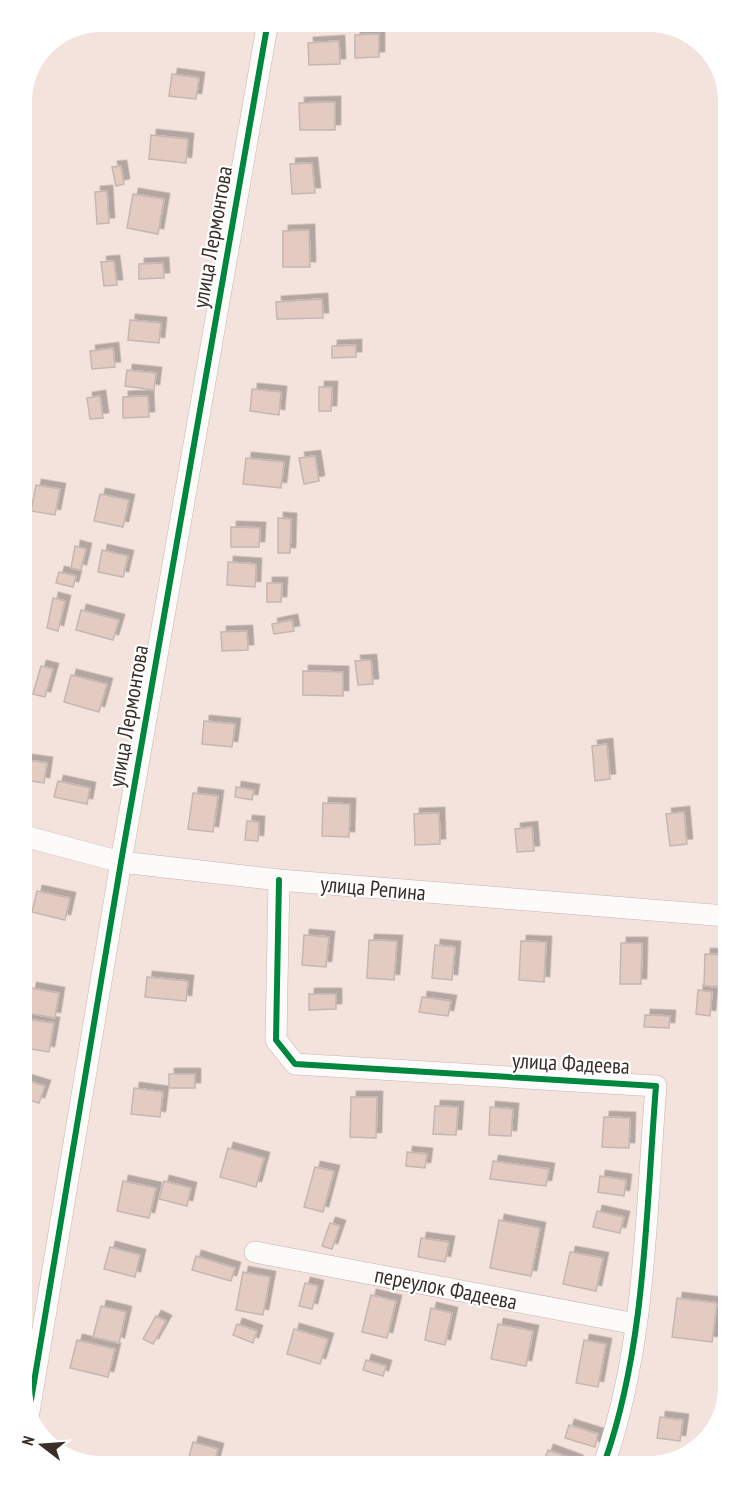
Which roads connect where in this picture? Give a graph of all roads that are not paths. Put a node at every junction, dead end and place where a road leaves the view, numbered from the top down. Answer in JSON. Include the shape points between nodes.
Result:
{"nodes":[{"id":1,"x":266,"y":32,"type":"edge"},
{"id":2,"x":32,"y":838,"type":"edge"},
{"id":3,"x":121,"y":862,"type":"junction"},
{"id":4,"x":279,"y":880,"type":"junction"},
{"id":5,"x":718,"y":915,"type":"edge"},
{"id":6,"x":255,"y":1252,"type":"dead end"},
{"id":7,"x":636,"y":1324,"type":"junction"},
{"id":8,"x":32,"y":1392,"type":"edge"},
{"id":9,"x":607,"y":1456,"type":"edge"}],
"edges":[{"from":1,"to":3,"type":"street","name":"улица Лермонтова"},
{"from":2,"to":3,"type":"street","name":"улица Репина"},
{"from":3,"to":4,"type":"street","name":"улица Репина"},
{"from":3,"to":8,"type":"street","name":"улица Лермонтова"},
{"from":4,"to":5,"type":"street","name":"улица Репина"},
{"from":4,"to":7,"type":"street","name":"улица Фадеева","via":[[276,1040],[295,1064],[656,1086]]},
{"from":6,"to":7,"type":"street","name":"переулок Фадеева"},
{"from":7,"to":9,"type":"street","name":"улица Фадеева","via":[[621,1416]]}]}
